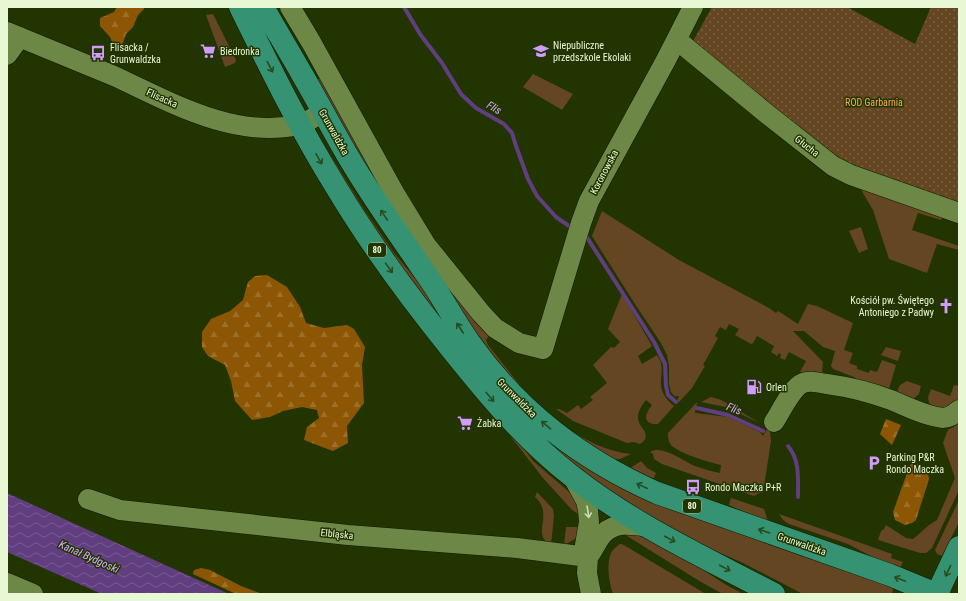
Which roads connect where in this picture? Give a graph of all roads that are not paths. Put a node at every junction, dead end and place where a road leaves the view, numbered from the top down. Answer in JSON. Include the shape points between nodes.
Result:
{"nodes":[{"id":1,"x":240,"y":7,"type":"edge"},
{"id":2,"x":263,"y":7,"type":"edge"},
{"id":3,"x":290,"y":7,"type":"edge"},
{"id":4,"x":693,"y":7,"type":"edge"},
{"id":5,"x":14,"y":35,"type":"edge"},
{"id":6,"x":677,"y":40,"type":"junction"},
{"id":7,"x":7,"y":55,"type":"edge"},
{"id":8,"x":323,"y":112,"type":"junction"},
{"id":9,"x":300,"y":125,"type":"junction"},
{"id":10,"x":959,"y":213,"type":"edge"},
{"id":11,"x":959,"y":410,"type":"edge"},
{"id":12,"x":774,"y":422,"type":"dead end"},
{"id":13,"x":573,"y":477,"type":"junction"},
{"id":14,"x":88,"y":499,"type":"dead end"},
{"id":15,"x":649,"y":527,"type":"junction"},
{"id":16,"x":959,"y":547,"type":"edge"},
{"id":17,"x":588,"y":557,"type":"junction"},
{"id":18,"x":7,"y":583,"type":"edge"},
{"id":19,"x":32,"y":594,"type":"edge"},
{"id":20,"x":591,"y":594,"type":"edge"},
{"id":21,"x":774,"y":594,"type":"edge"},
{"id":22,"x":937,"y":594,"type":"edge"}],
"edges":[{"from":1,"to":9,"type":"main road","name":"Grunwaldzka","number":"80","one_way":true},
{"from":2,"to":8,"type":"main road","name":"Grunwaldzka","number":"80"},
{"from":3,"to":6,"type":"street","name":"Koronowska","via":[[394,194],[426,245],[495,328],[520,343],[542,349],[589,201]]},
{"from":4,"to":6,"type":"street","name":"Koronowska"},
{"from":5,"to":7,"type":"street"},
{"from":5,"to":9,"type":"street","name":"Flisacka","via":[[215,120],[258,127]]},
{"from":6,"to":10,"type":"street","name":"Głucha","via":[[833,166],[851,175]]},
{"from":8,"to":9,"type":"street","name":"Flisacka"},
{"from":22,"to":8,"type":"main road","name":"Grunwaldzka","number":"80","one_way":true,"via":[[877,570],[657,493],[601,465],[551,430],[514,397],[469,342],[434,285],[352,164]]},
{"from":9,"to":13,"type":"main road","name":"Grunwaldzka","number":"80","one_way":true,"via":[[354,218],[438,333],[501,410]]},
{"from":11,"to":12,"type":"street","via":[[944,418],[918,412],[860,389],[810,382],[797,387]]},
{"from":13,"to":15,"type":"main road","name":"Grunwaldzka","number":"80","via":[[601,498]]},
{"from":13,"to":17,"type":"street","name":"Grunwaldzka","one_way":true,"via":[[588,510],[589,522],[585,545]]},
{"from":14,"to":17,"type":"street","name":"Elbląska","via":[[120,510],[348,535],[516,548]]},
{"from":15,"to":17,"type":"street","name":"Grunwaldzka","via":[[615,527],[604,533]]},
{"from":15,"to":21,"type":"main road","name":"Grunwaldzka","number":"80","one_way":true},
{"from":16,"to":22,"type":"main road","one_way":true},
{"from":17,"to":20,"type":"street","name":"Grunwaldzka","via":[[587,573]]},
{"from":18,"to":19,"type":"street"}]}
